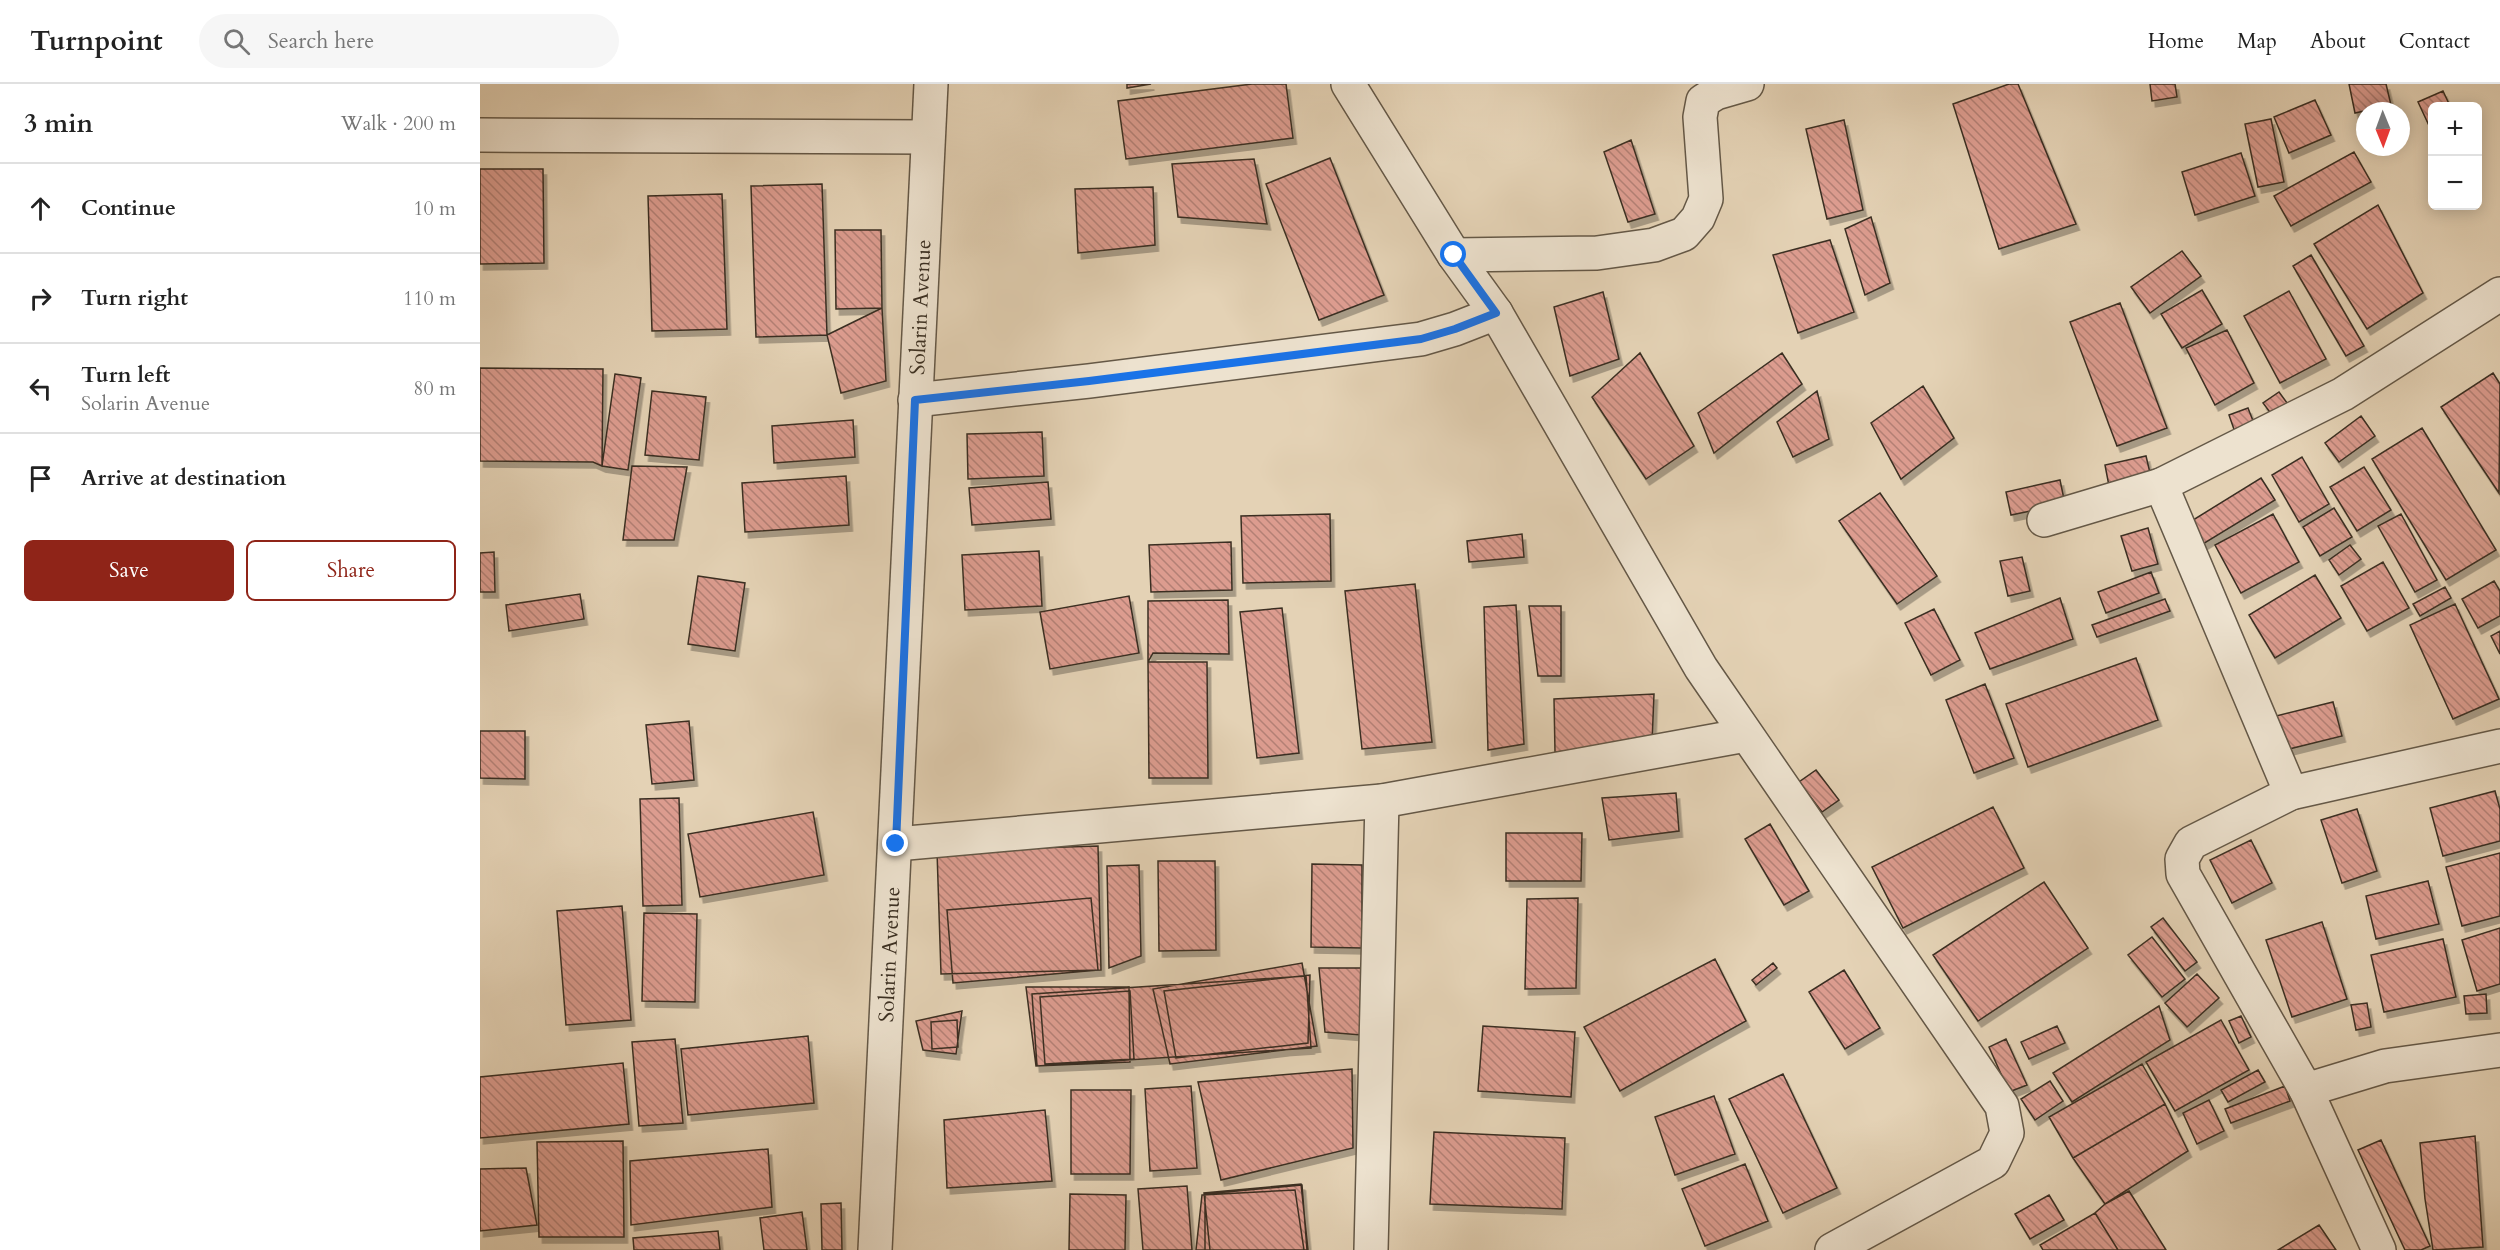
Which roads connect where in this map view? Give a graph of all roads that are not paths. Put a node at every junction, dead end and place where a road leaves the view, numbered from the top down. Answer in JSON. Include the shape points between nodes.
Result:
{"nodes":[{"id":1,"x":932,"y":84,"type":"edge"},
{"id":2,"x":1348,"y":84,"type":"edge"},
{"id":3,"x":1746,"y":84,"type":"edge"},
{"id":4,"x":480,"y":135,"type":"edge"},
{"id":5,"x":927,"y":137,"type":"junction"},
{"id":6,"x":1454,"y":255,"type":"junction"},
{"id":7,"x":2500,"y":294,"type":"edge"},
{"id":8,"x":1496,"y":313,"type":"junction"},
{"id":9,"x":915,"y":400,"type":"junction"},
{"id":10,"x":2161,"y":485,"type":"junction"},
{"id":11,"x":2044,"y":520,"type":"dead end"},
{"id":12,"x":1746,"y":735,"type":"junction"},
{"id":13,"x":2500,"y":746,"type":"edge"},
{"id":14,"x":2291,"y":793,"type":"junction"},
{"id":15,"x":1382,"y":801,"type":"junction"},
{"id":16,"x":896,"y":844,"type":"junction"},
{"id":17,"x":2500,"y":1050,"type":"edge"},
{"id":18,"x":2306,"y":1090,"type":"junction"},
{"id":19,"x":875,"y":1250,"type":"edge"},
{"id":20,"x":1371,"y":1250,"type":"edge"},
{"id":21,"x":1832,"y":1250,"type":"edge"},
{"id":22,"x":2379,"y":1250,"type":"edge"}],
"edges":[{"from":1,"to":5,"type":"street","name":"Solarin Avenue"},
{"from":2,"to":6,"type":"street"},
{"from":3,"to":6,"type":"street","via":[[1703,100],[1700,117],[1706,199],[1698,218],[1684,234],[1654,245],[1597,253]]},
{"from":4,"to":5,"type":"street"},
{"from":5,"to":9,"type":"street","name":"Solarin Avenue"},
{"from":6,"to":8,"type":"street"},
{"from":7,"to":10,"type":"street","via":[[2343,394]]},
{"from":8,"to":9,"type":"street","via":[[1421,339]]},
{"from":8,"to":12,"type":"street","via":[[1701,668]]},
{"from":9,"to":16,"type":"street","name":"Solarin Avenue"},
{"from":10,"to":11,"type":"street"},
{"from":10,"to":14,"type":"street"},
{"from":12,"to":15,"type":"street"},
{"from":12,"to":21,"type":"street","via":[[2002,1106],[2004,1115],[2007,1133],[1993,1162]]},
{"from":13,"to":14,"type":"street"},
{"from":14,"to":18,"type":"street","via":[[2191,843],[2182,858],[2183,874]]},
{"from":15,"to":16,"type":"street"},
{"from":15,"to":20,"type":"street"},
{"from":16,"to":19,"type":"street","name":"Solarin Avenue"},
{"from":17,"to":18,"type":"street","via":[[2385,1066]]},
{"from":18,"to":22,"type":"street"}]}
